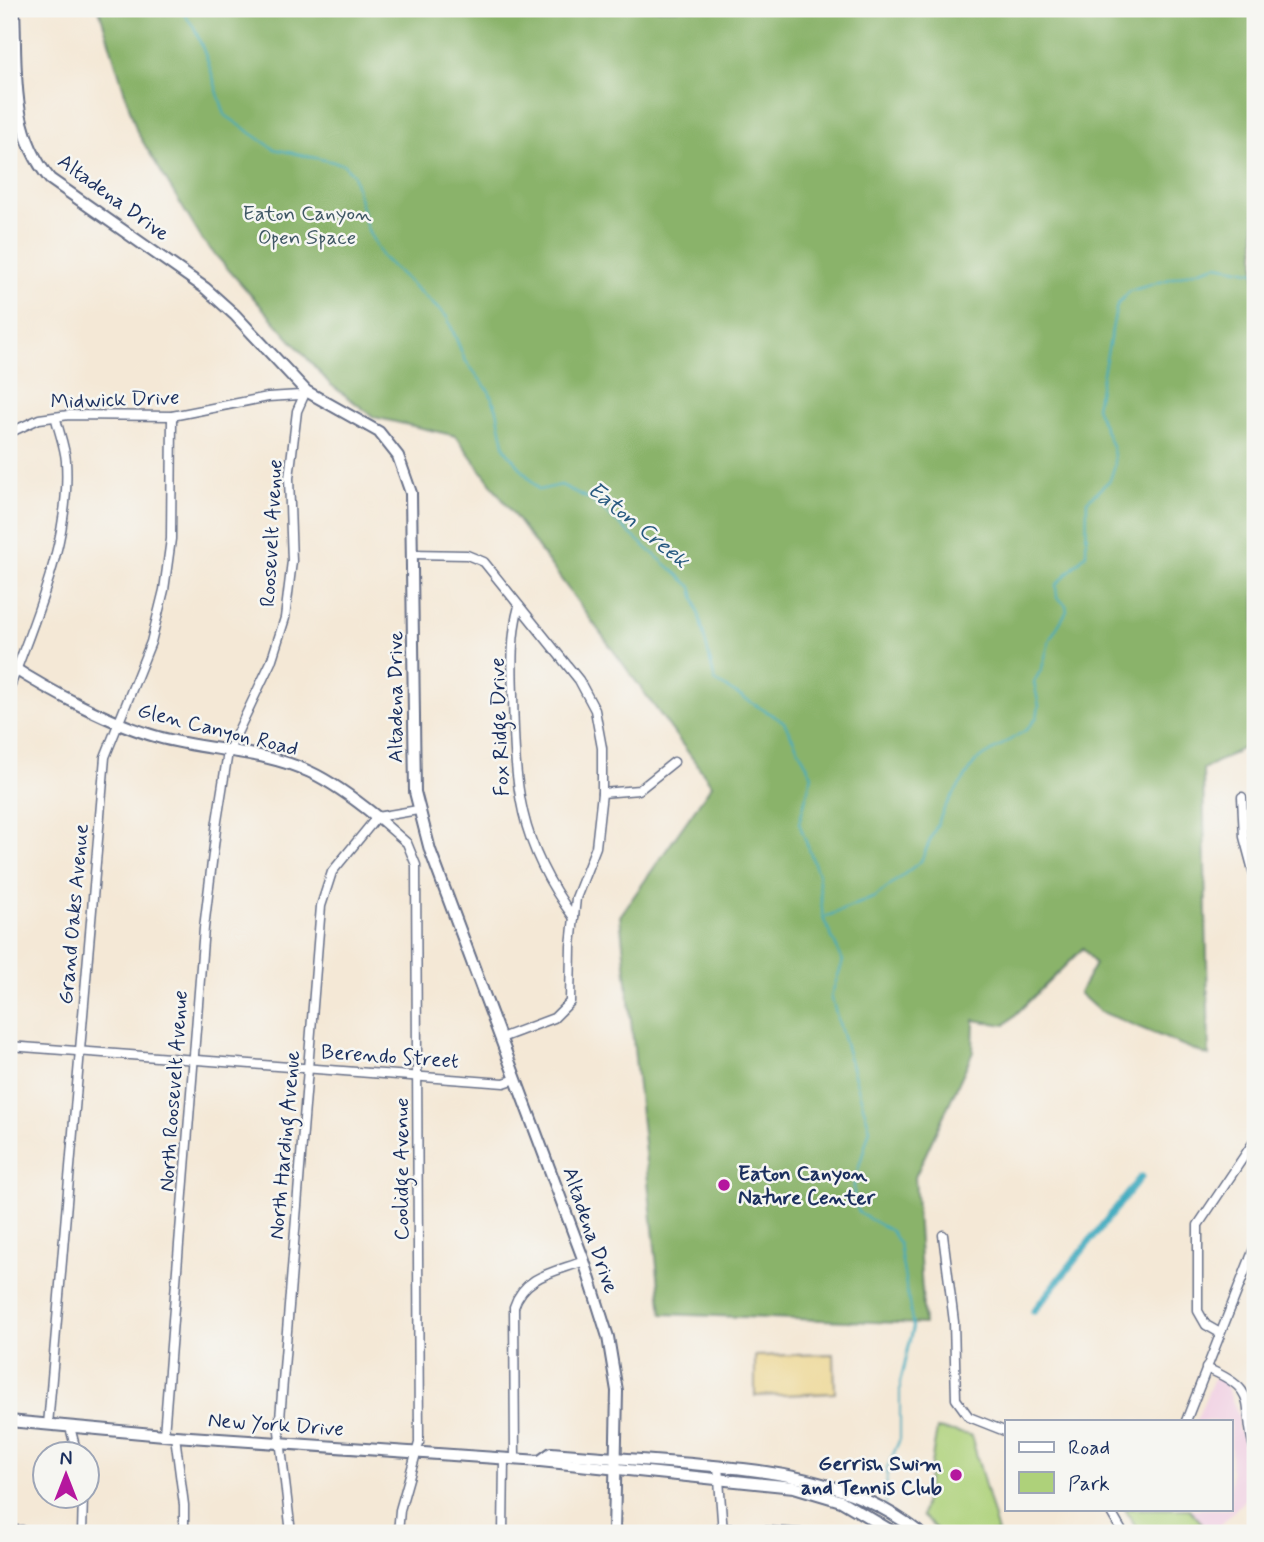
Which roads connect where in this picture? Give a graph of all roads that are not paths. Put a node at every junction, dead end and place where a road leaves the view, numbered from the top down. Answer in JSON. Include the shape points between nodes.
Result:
{"nodes":[{"id":1,"x":14,"y":9,"type":"edge"},
{"id":2,"x":13,"y":91,"type":"edge"},
{"id":3,"x":306,"y":391,"type":"junction"},
{"id":4,"x":172,"y":416,"type":"junction"},
{"id":5,"x":56,"y":419,"type":"junction"},
{"id":6,"x":9,"y":432,"type":"edge"},
{"id":7,"x":412,"y":554,"type":"junction"},
{"id":8,"x":519,"y":606,"type":"junction"},
{"id":9,"x":13,"y":667,"type":"edge"},
{"id":10,"x":9,"y":690,"type":"edge"},
{"id":11,"x":119,"y":723,"type":"junction"},
{"id":12,"x":228,"y":752,"type":"junction"},
{"id":13,"x":674,"y":762,"type":"dead end"},
{"id":14,"x":603,"y":793,"type":"junction"},
{"id":15,"x":1242,"y":797,"type":"dead end"},
{"id":16,"x":418,"y":810,"type":"junction"},
{"id":17,"x":377,"y":817,"type":"junction"},
{"id":18,"x":1255,"y":878,"type":"edge"},
{"id":19,"x":574,"y":918,"type":"junction"},
{"id":20,"x":501,"y":1038,"type":"junction"},
{"id":21,"x":9,"y":1046,"type":"edge"},
{"id":22,"x":79,"y":1051,"type":"junction"},
{"id":23,"x":193,"y":1059,"type":"junction"},
{"id":24,"x":308,"y":1067,"type":"junction"},
{"id":25,"x":418,"y":1076,"type":"junction"},
{"id":26,"x":516,"y":1079,"type":"junction"},
{"id":27,"x":1255,"y":1140,"type":"edge"},
{"id":28,"x":943,"y":1235,"type":"dead end"},
{"id":29,"x":1255,"y":1246,"type":"edge"},
{"id":30,"x":584,"y":1261,"type":"junction"},
{"id":31,"x":1220,"y":1333,"type":"junction"},
{"id":32,"x":1206,"y":1368,"type":"junction"},
{"id":33,"x":1186,"y":1420,"type":"edge"},
{"id":34,"x":9,"y":1421,"type":"edge"},
{"id":35,"x":48,"y":1425,"type":"junction"},
{"id":36,"x":70,"y":1427,"type":"junction"},
{"id":37,"x":1005,"y":1431,"type":"edge"},
{"id":38,"x":169,"y":1435,"type":"junction"},
{"id":39,"x":73,"y":1440,"type":"edge"},
{"id":40,"x":280,"y":1443,"type":"junction"},
{"id":41,"x":1255,"y":1451,"type":"edge"},
{"id":42,"x":416,"y":1452,"type":"junction"},
{"id":43,"x":510,"y":1459,"type":"junction"},
{"id":44,"x":615,"y":1465,"type":"junction"},
{"id":45,"x":718,"y":1472,"type":"junction"},
{"id":46,"x":83,"y":1510,"type":"edge"},
{"id":47,"x":1110,"y":1510,"type":"edge"},
{"id":48,"x":22,"y":1530,"type":"dead end"},
{"id":49,"x":722,"y":1530,"type":"edge"},
{"id":50,"x":9,"y":1531,"type":"edge"},
{"id":51,"x":82,"y":1533,"type":"edge"},
{"id":52,"x":184,"y":1533,"type":"edge"},
{"id":53,"x":291,"y":1533,"type":"edge"},
{"id":54,"x":398,"y":1533,"type":"edge"},
{"id":55,"x":503,"y":1533,"type":"edge"},
{"id":56,"x":614,"y":1533,"type":"edge"},
{"id":57,"x":800,"y":1533,"type":"edge"},
{"id":58,"x":895,"y":1533,"type":"edge"},
{"id":59,"x":920,"y":1533,"type":"edge"},
{"id":60,"x":1123,"y":1533,"type":"edge"}],
"edges":[{"from":1,"to":2,"type":"main road","name":"Altadena Drive"},
{"from":2,"to":3,"type":"main road","name":"Altadena Drive","via":[[26,139],[50,179],[205,288]]},
{"from":3,"to":4,"type":"street","name":"Midwick Drive"},
{"from":3,"to":7,"type":"main road","name":"Altadena Drive","via":[[379,432],[398,456],[411,493]]},
{"from":3,"to":12,"type":"street","name":"Roosevelt Avenue","via":[[297,411],[289,478],[292,561],[285,618],[271,662]]},
{"from":4,"to":5,"type":"street","name":"Midwick Drive","via":[[69,415]]},
{"from":4,"to":11,"type":"street","name":"Grand Oaks Avenue","via":[[171,522],[164,590],[151,642]]},
{"from":5,"to":6,"type":"street","name":"Midwick Drive","via":[[39,419]]},
{"from":5,"to":9,"type":"street","via":[[66,460],[58,554]]},
{"from":7,"to":8,"type":"street","via":[[476,557]]},
{"from":7,"to":16,"type":"main road","name":"Altadena Drive"},
{"from":8,"to":14,"type":"street","via":[[579,680],[595,710]]},
{"from":8,"to":19,"type":"street","name":"Fox Ridge Drive","via":[[513,675],[517,792],[523,820],[550,885]]},
{"from":9,"to":10,"type":"street"},
{"from":9,"to":11,"type":"main road","name":"Glen Canyon Road"},
{"from":11,"to":12,"type":"main road","name":"Glen Canyon Road"},
{"from":11,"to":22,"type":"street","name":"Grand Oaks Avenue","via":[[105,757]]},
{"from":12,"to":17,"type":"main road","name":"Glen Canyon Road","via":[[308,771]]},
{"from":12,"to":23,"type":"street","name":"North Roosevelt Avenue","via":[[204,928]]},
{"from":13,"to":14,"type":"street","via":[[639,790]]},
{"from":14,"to":19,"type":"street","via":[[596,847],[576,898]]},
{"from":15,"to":18,"type":"street","via":[[1244,837]]},
{"from":16,"to":17,"type":"street"},
{"from":16,"to":20,"type":"main road","name":"Altadena Drive"},
{"from":17,"to":24,"type":"street","name":"North Harding Avenue","via":[[332,872],[321,906]]},
{"from":17,"to":25,"type":"street","name":"Coolidge Avenue","via":[[407,843],[416,865]]},
{"from":19,"to":20,"type":"street","via":[[570,1002],[554,1018]]},
{"from":20,"to":26,"type":"main road","name":"Altadena Drive"},
{"from":21,"to":22,"type":"street","name":"Berendo Street"},
{"from":22,"to":23,"type":"street","name":"Berendo Street"},
{"from":22,"to":35,"type":"street","name":"Grand Oaks Avenue"},
{"from":23,"to":24,"type":"street","name":"Berendo Street"},
{"from":23,"to":38,"type":"street","name":"North Roosevelt Avenue"},
{"from":24,"to":25,"type":"street","name":"Berendo Street"},
{"from":24,"to":40,"type":"street","name":"North Harding Avenue"},
{"from":25,"to":26,"type":"street","name":"Berendo Street","via":[[504,1083]]},
{"from":25,"to":42,"type":"street","name":"Coolidge Avenue"},
{"from":26,"to":30,"type":"main road","name":"Altadena Drive"},
{"from":27,"to":31,"type":"street","via":[[1198,1225],[1198,1311],[1206,1325]]},
{"from":28,"to":37,"type":"street","via":[[954,1322],[957,1399],[969,1418]]},
{"from":29,"to":31,"type":"street"},
{"from":30,"to":43,"type":"street","via":[[532,1280],[518,1295]]},
{"from":30,"to":44,"type":"main road","name":"Altadena Drive","via":[[617,1391]]},
{"from":31,"to":32,"type":"street"},
{"from":32,"to":33,"type":"street"},
{"from":32,"to":41,"type":"street","via":[[1233,1379],[1243,1390],[1250,1405]]},
{"from":34,"to":35,"type":"main road","name":"New York Drive"},
{"from":35,"to":36,"type":"main road","name":"New York Drive"},
{"from":36,"to":38,"type":"main road","name":"New York Drive"},
{"from":36,"to":39,"type":"street"},
{"from":38,"to":40,"type":"main road","name":"New York Drive"},
{"from":38,"to":52,"type":"street","name":"North Roosevelt Avenue","via":[[184,1505]]},
{"from":40,"to":42,"type":"main road","name":"New York Drive"},
{"from":40,"to":53,"type":"street","name":"North Harding Avenue"},
{"from":42,"to":43,"type":"main road","name":"New York Drive"},
{"from":42,"to":54,"type":"street","name":"Coolidge Avenue"},
{"from":43,"to":44,"type":"main road","name":"New York Drive"},
{"from":43,"to":55,"type":"street"},
{"from":44,"to":45,"type":"main road","name":"New York Drive"},
{"from":44,"to":56,"type":"main road","name":"Altadena Drive"},
{"from":45,"to":49,"type":"street"},
{"from":45,"to":58,"type":"main road","name":"New York Drive","via":[[841,1501]]},
{"from":45,"to":59,"type":"main road","name":"New York Drive","via":[[805,1477],[868,1500]]},
{"from":46,"to":51,"type":"street"},
{"from":47,"to":60,"type":"street"},
{"from":48,"to":50,"type":"street"},
{"from":49,"to":57,"type":"street"}]}
